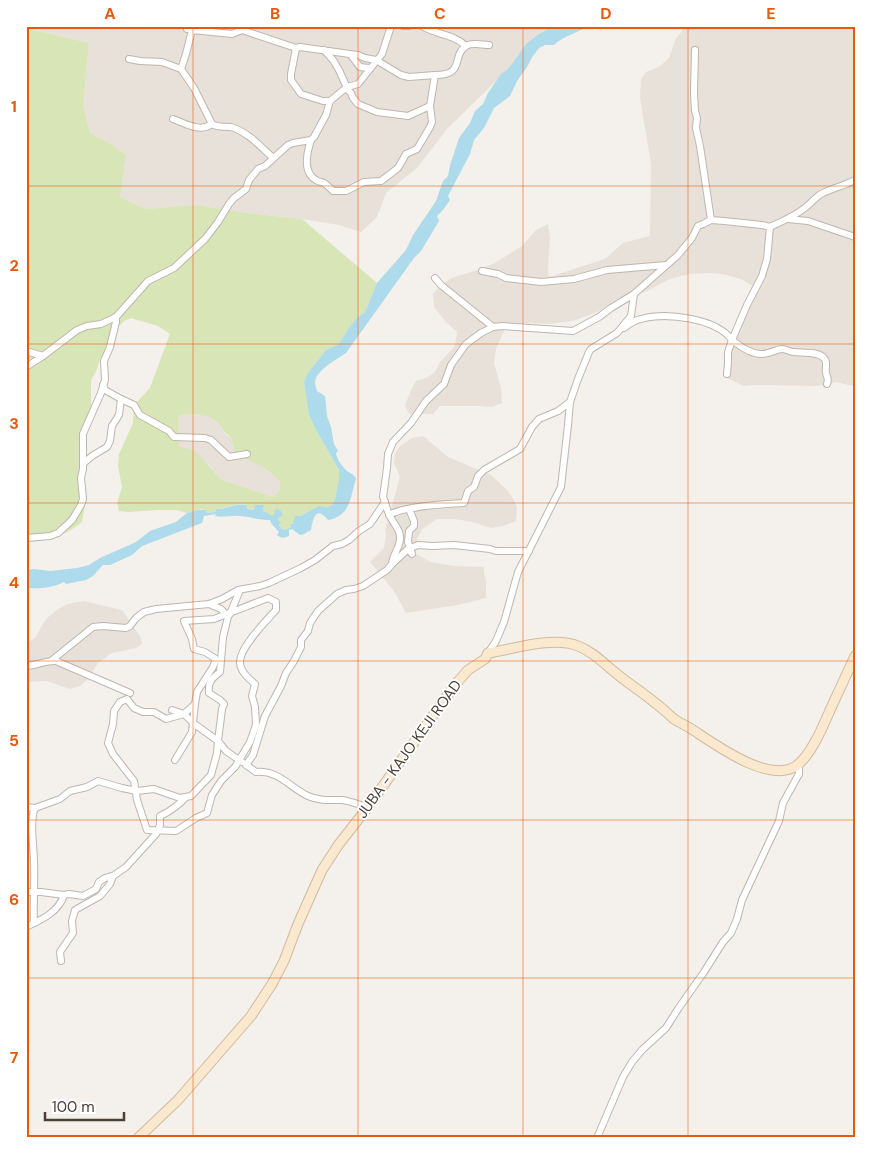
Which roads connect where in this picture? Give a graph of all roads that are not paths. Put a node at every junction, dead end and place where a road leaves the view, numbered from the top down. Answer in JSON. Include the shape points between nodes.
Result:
{"nodes":[{"id":1,"x":391,"y":26,"type":"edge"},
{"id":2,"x":403,"y":26,"type":"edge"},
{"id":3,"x":409,"y":26,"type":"edge"},
{"id":4,"x":422,"y":26,"type":"edge"},
{"id":5,"x":242,"y":28,"type":"edge"},
{"id":6,"x":489,"y":45,"type":"dead end"},
{"id":7,"x":466,"y":46,"type":"junction"},
{"id":8,"x":296,"y":48,"type":"junction"},
{"id":9,"x":324,"y":50,"type":"junction"},
{"id":10,"x":694,"y":50,"type":"dead end"},
{"id":11,"x":350,"y":54,"type":"junction"},
{"id":12,"x":129,"y":59,"type":"dead end"},
{"id":13,"x":376,"y":60,"type":"junction"},
{"id":14,"x":181,"y":68,"type":"junction"},
{"id":15,"x":369,"y":68,"type":"junction"},
{"id":16,"x":434,"y":75,"type":"junction"},
{"id":17,"x":347,"y":87,"type":"junction"},
{"id":18,"x":330,"y":101,"type":"junction"},
{"id":19,"x":430,"y":106,"type":"junction"},
{"id":20,"x":173,"y":119,"type":"dead end"},
{"id":21,"x":212,"y":124,"type":"junction"},
{"id":22,"x":310,"y":140,"type":"junction"},
{"id":23,"x":273,"y":158,"type":"junction"},
{"id":24,"x":855,"y":180,"type":"edge"},
{"id":25,"x":788,"y":219,"type":"junction"},
{"id":26,"x":711,"y":220,"type":"junction"},
{"id":27,"x":770,"y":227,"type":"junction"},
{"id":28,"x":855,"y":237,"type":"edge"},
{"id":29,"x":666,"y":265,"type":"junction"},
{"id":30,"x":482,"y":271,"type":"dead end"},
{"id":31,"x":435,"y":278,"type":"dead end"},
{"id":32,"x":634,"y":294,"type":"junction"},
{"id":33,"x":116,"y":317,"type":"junction"},
{"id":34,"x":101,"y":324,"type":"junction"},
{"id":35,"x":493,"y":327,"type":"junction"},
{"id":36,"x":114,"y":329,"type":"junction"},
{"id":37,"x":617,"y":333,"type":"junction"},
{"id":38,"x":732,"y":340,"type":"junction"},
{"id":39,"x":26,"y":351,"type":"edge"},
{"id":40,"x":43,"y":356,"type":"junction"},
{"id":41,"x":26,"y":367,"type":"edge"},
{"id":42,"x":727,"y":374,"type":"dead end"},
{"id":43,"x":827,"y":384,"type":"dead end"},
{"id":44,"x":103,"y":385,"type":"junction"},
{"id":45,"x":121,"y":399,"type":"junction"},
{"id":46,"x":570,"y":402,"type":"junction"},
{"id":47,"x":246,"y":454,"type":"dead end"},
{"id":48,"x":85,"y":462,"type":"dead end"},
{"id":49,"x":385,"y":502,"type":"junction"},
{"id":50,"x":409,"y":509,"type":"junction"},
{"id":51,"x":389,"y":515,"type":"junction"},
{"id":52,"x":26,"y":538,"type":"edge"},
{"id":53,"x":408,"y":549,"type":"junction"},
{"id":54,"x":529,"y":551,"type":"junction"},
{"id":55,"x":392,"y":564,"type":"junction"},
{"id":56,"x":240,"y":590,"type":"junction"},
{"id":57,"x":209,"y":604,"type":"junction"},
{"id":58,"x":228,"y":617,"type":"junction"},
{"id":59,"x":488,"y":653,"type":"junction"},
{"id":60,"x":855,"y":656,"type":"edge"},
{"id":61,"x":50,"y":661,"type":"junction"},
{"id":62,"x":26,"y":666,"type":"edge"},
{"id":63,"x":130,"y":692,"type":"dead end"},
{"id":64,"x":195,"y":704,"type":"junction"},
{"id":65,"x":172,"y":710,"type":"dead end"},
{"id":66,"x":184,"y":714,"type":"junction"},
{"id":67,"x":194,"y":723,"type":"junction"},
{"id":68,"x":218,"y":741,"type":"junction"},
{"id":69,"x":175,"y":760,"type":"dead end"},
{"id":70,"x":800,"y":763,"type":"junction"},
{"id":71,"x":246,"y":765,"type":"junction"},
{"id":72,"x":186,"y":797,"type":"junction"},
{"id":73,"x":26,"y":807,"type":"edge"},
{"id":74,"x":368,"y":807,"type":"junction"},
{"id":75,"x":35,"y":808,"type":"junction"},
{"id":76,"x":113,"y":876,"type":"junction"},
{"id":77,"x":26,"y":892,"type":"edge"},
{"id":78,"x":34,"y":892,"type":"junction"},
{"id":79,"x":64,"y":895,"type":"junction"},
{"id":80,"x":34,"y":923,"type":"junction"},
{"id":81,"x":26,"y":927,"type":"edge"},
{"id":82,"x":62,"y":961,"type":"dead end"},
{"id":83,"x":138,"y":1138,"type":"edge"},
{"id":84,"x":597,"y":1138,"type":"edge"}],
"edges":[{"from":1,"to":13,"type":"street","via":[[382,54]]},
{"from":2,"to":3,"type":"street"},
{"from":4,"to":7,"type":"street"},
{"from":5,"to":8,"type":"street"},
{"from":5,"to":14,"type":"street","via":[[232,34],[192,30]]},
{"from":6,"to":7,"type":"street"},
{"from":7,"to":16,"type":"street","via":[[456,68],[444,75]]},
{"from":8,"to":9,"type":"street"},
{"from":8,"to":18,"type":"street","via":[[290,80],[301,94]]},
{"from":9,"to":11,"type":"street"},
{"from":9,"to":17,"type":"street"},
{"from":10,"to":26,"type":"street","via":[[696,128]]},
{"from":11,"to":13,"type":"street"},
{"from":11,"to":15,"type":"street","via":[[360,67]]},
{"from":12,"to":14,"type":"street","via":[[162,62]]},
{"from":13,"to":15,"type":"street"},
{"from":13,"to":16,"type":"street","via":[[401,75]]},
{"from":14,"to":21,"type":"street"},
{"from":15,"to":17,"type":"street","via":[[358,84]]},
{"from":16,"to":19,"type":"street"},
{"from":17,"to":18,"type":"street"},
{"from":17,"to":19,"type":"street","via":[[358,104],[376,112],[408,116]]},
{"from":18,"to":22,"type":"street","via":[[324,119]]},
{"from":19,"to":22,"type":"street","via":[[432,122],[417,149],[406,154],[398,168],[381,181],[364,182],[346,191],[332,191],[310,173],[306,154]]},
{"from":20,"to":21,"type":"street","via":[[193,127]]},
{"from":21,"to":23,"type":"street","via":[[244,133]]},
{"from":22,"to":23,"type":"street","via":[[288,145]]},
{"from":23,"to":33,"type":"street","via":[[258,169],[246,189],[229,204],[205,239],[174,268],[148,282]]},
{"from":24,"to":25,"type":"street","via":[[822,194]]},
{"from":25,"to":27,"type":"street"},
{"from":25,"to":28,"type":"street","via":[[808,221]]},
{"from":26,"to":27,"type":"street"},
{"from":26,"to":29,"type":"street","via":[[698,226],[686,246]]},
{"from":27,"to":38,"type":"street","via":[[762,276]]},
{"from":29,"to":30,"type":"street","via":[[607,270],[574,279],[541,282]]},
{"from":29,"to":32,"type":"street"},
{"from":31,"to":35,"type":"street"},
{"from":32,"to":35,"type":"street","via":[[573,331]]},
{"from":32,"to":37,"type":"street","via":[[631,316]]},
{"from":33,"to":34,"type":"street"},
{"from":33,"to":36,"type":"street"},
{"from":34,"to":36,"type":"street"},
{"from":34,"to":40,"type":"street","via":[[77,330]]},
{"from":35,"to":49,"type":"street","via":[[466,344],[451,365],[444,384],[393,442],[388,454]]},
{"from":36,"to":44,"type":"street","via":[[104,361]]},
{"from":37,"to":38,"type":"street","via":[[640,319],[676,317],[712,325]]},
{"from":37,"to":46,"type":"street","via":[[591,349]]},
{"from":38,"to":42,"type":"street"},
{"from":38,"to":43,"type":"street","via":[[761,354],[781,349],[818,354],[827,364]]},
{"from":39,"to":40,"type":"street"},
{"from":40,"to":41,"type":"street"},
{"from":44,"to":45,"type":"street","via":[[105,390]]},
{"from":44,"to":52,"type":"street","via":[[83,434],[81,505],[72,520],[58,533]]},
{"from":45,"to":47,"type":"street","via":[[134,405],[140,415],[174,437],[211,440],[229,457]]},
{"from":45,"to":48,"type":"street","via":[[119,415],[112,426],[107,446]]},
{"from":46,"to":50,"type":"street","via":[[539,419],[520,449],[484,470],[468,491],[464,503]]},
{"from":46,"to":54,"type":"street","via":[[561,488]]},
{"from":49,"to":51,"type":"street"},
{"from":49,"to":56,"type":"street","via":[[370,524],[349,540],[269,583]]},
{"from":50,"to":51,"type":"street"},
{"from":50,"to":53,"type":"street","via":[[414,522],[408,542],[412,554]]},
{"from":51,"to":55,"type":"street","via":[[399,531],[400,540]]},
{"from":53,"to":54,"type":"street","via":[[418,545],[454,545],[496,551]]},
{"from":53,"to":55,"type":"street"},
{"from":54,"to":59,"type":"street","via":[[518,572],[504,622]]},
{"from":55,"to":71,"type":"street","via":[[363,586],[336,594],[318,611],[265,716]]},
{"from":56,"to":57,"type":"street"},
{"from":56,"to":58,"type":"street"},
{"from":57,"to":58,"type":"street","via":[[221,609]]},
{"from":57,"to":61,"type":"street","via":[[144,612],[126,628],[93,627]]},
{"from":58,"to":68,"type":"street","via":[[220,672],[208,684],[209,693],[224,704]]},
{"from":59,"to":70,"type":"main road","via":[[562,642],[577,646],[593,653],[675,719],[739,759],[775,770]]},
{"from":59,"to":74,"type":"main road","name":"JUBA - KAJO KEJI ROAD","via":[[454,686]]},
{"from":60,"to":70,"type":"main road","via":[[818,737]]},
{"from":61,"to":62,"type":"street"},
{"from":61,"to":63,"type":"street"},
{"from":64,"to":66,"type":"street"},
{"from":64,"to":66,"type":"street","via":[[197,692],[216,659],[194,649],[184,621],[214,619],[268,598],[276,602],[276,610],[242,651],[240,663],[245,675],[255,684],[252,696],[256,725],[250,742],[212,795],[207,813],[176,831],[147,830],[134,781],[108,742],[114,711],[120,702],[127,699],[134,708],[154,712],[166,720]]},
{"from":64,"to":67,"type":"street"},
{"from":65,"to":66,"type":"street"},
{"from":66,"to":67,"type":"street"},
{"from":67,"to":68,"type":"street"},
{"from":67,"to":69,"type":"street"},
{"from":68,"to":71,"type":"street"},
{"from":68,"to":72,"type":"street","via":[[211,776]]},
{"from":70,"to":84,"type":"street","via":[[799,774],[783,803],[779,821],[730,933],[666,1028],[632,1062]]},
{"from":71,"to":74,"type":"street","via":[[256,772],[273,773],[307,796],[320,800],[344,800]]},
{"from":72,"to":75,"type":"street","via":[[154,789],[122,788],[98,781]]},
{"from":72,"to":76,"type":"street","via":[[170,812],[160,816],[156,834],[126,867]]},
{"from":73,"to":75,"type":"street"},
{"from":74,"to":83,"type":"main road","name":"JUBA - KAJO KEJI ROAD","via":[[322,870],[284,961],[251,1016],[178,1100]]},
{"from":75,"to":78,"type":"street","via":[[32,812]]},
{"from":76,"to":79,"type":"street","via":[[105,878],[96,889],[83,896]]},
{"from":76,"to":82,"type":"street","via":[[100,896],[74,910],[73,934],[60,952]]},
{"from":77,"to":78,"type":"street"},
{"from":78,"to":79,"type":"street"},
{"from":78,"to":80,"type":"street"},
{"from":79,"to":80,"type":"street","via":[[52,913]]},
{"from":80,"to":81,"type":"street"}]}
